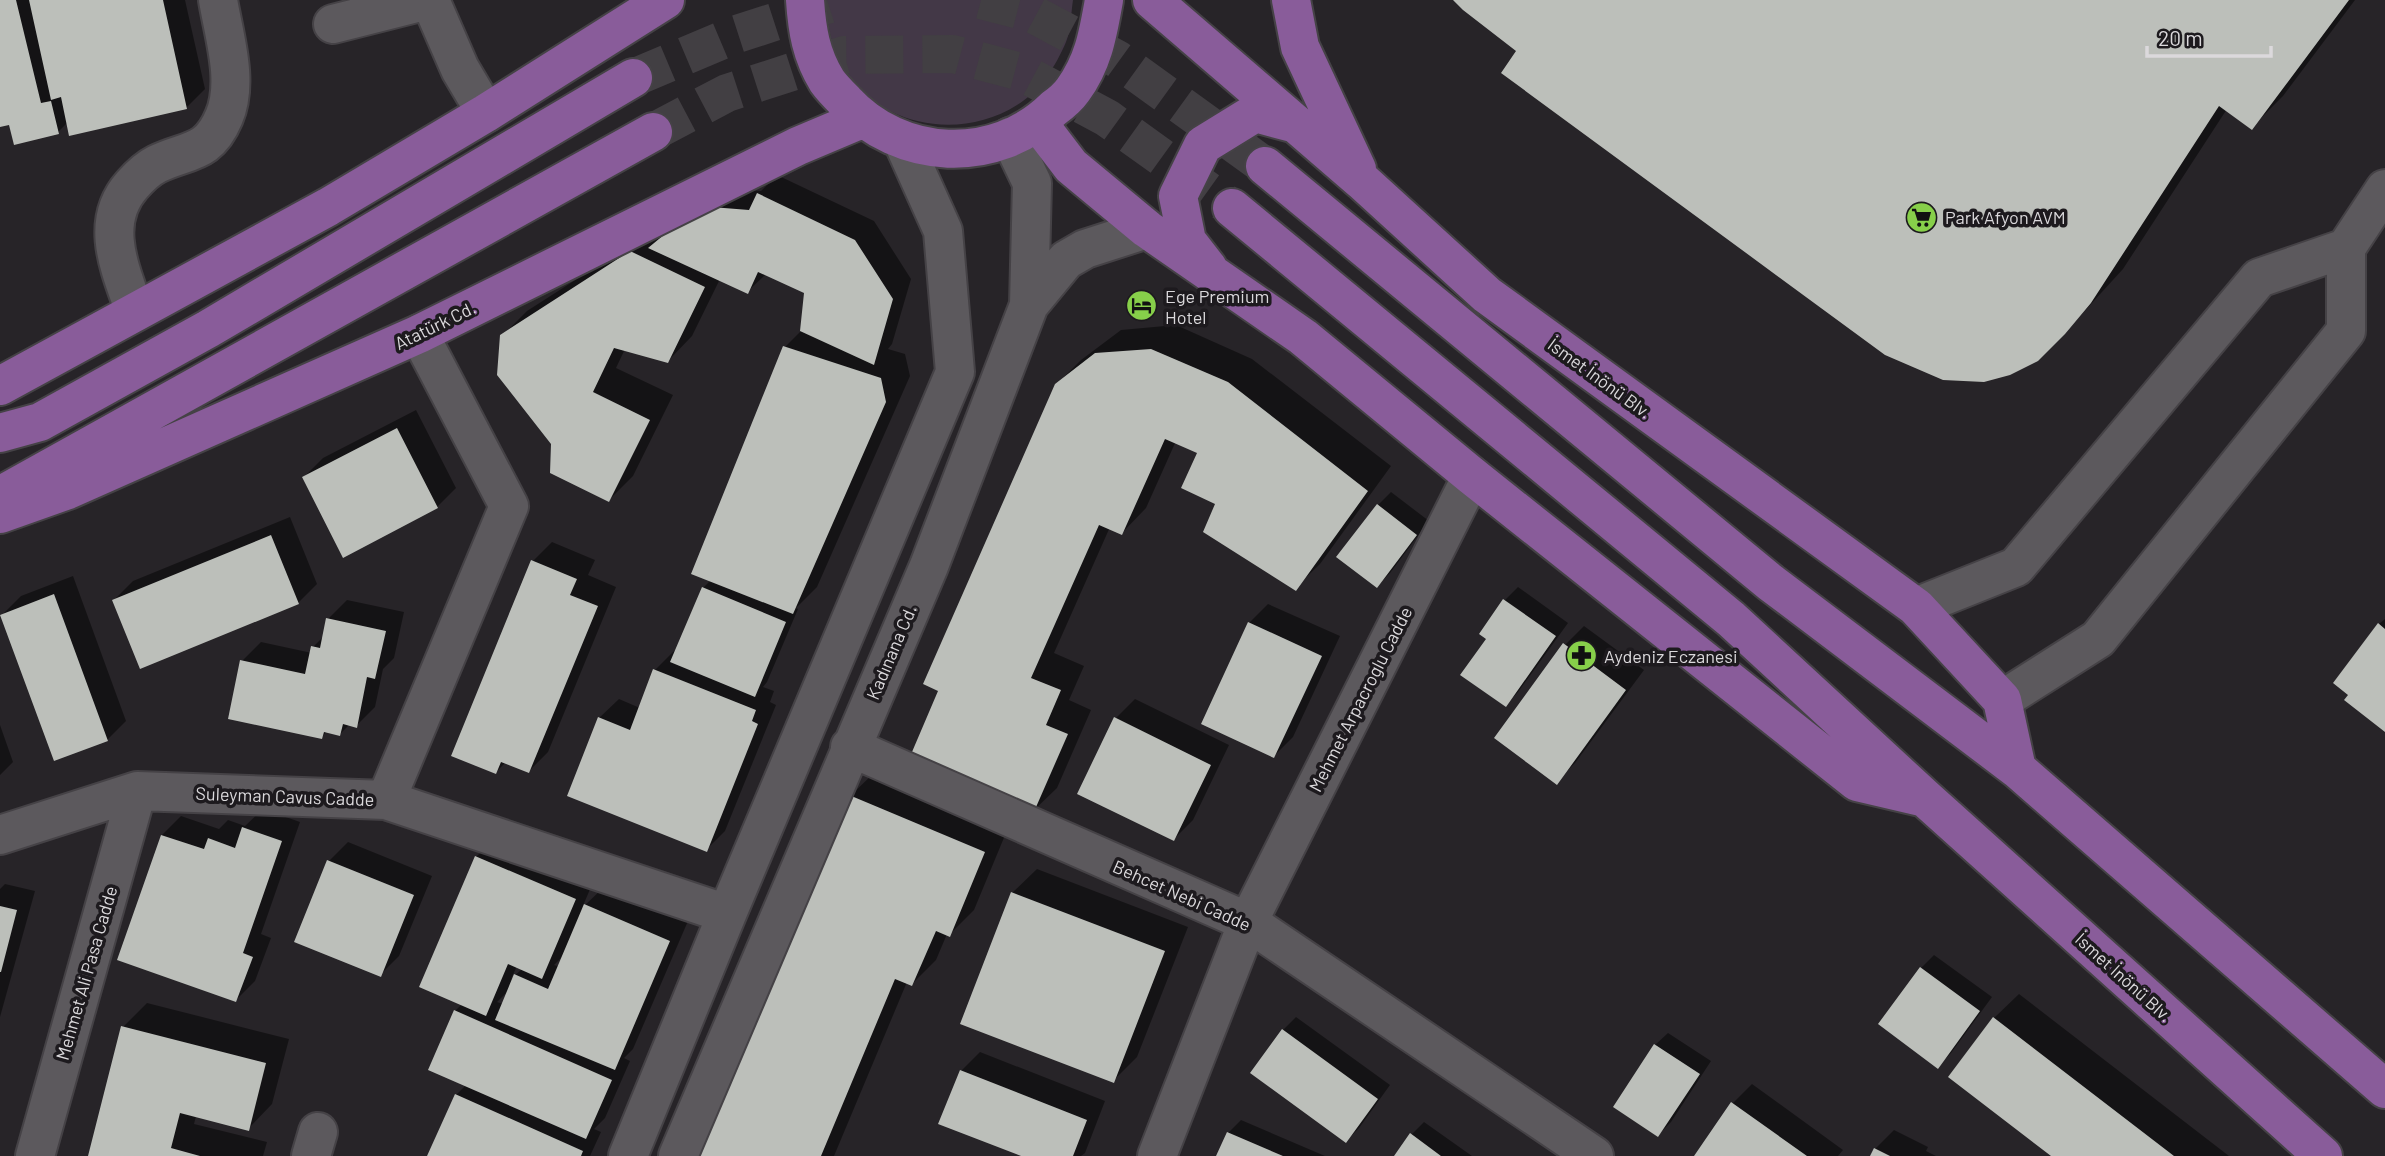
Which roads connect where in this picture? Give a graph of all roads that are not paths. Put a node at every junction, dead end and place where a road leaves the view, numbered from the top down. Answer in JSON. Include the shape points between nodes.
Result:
{"nodes":[{"id":1,"x":218,"y":0,"type":"edge"},
{"id":2,"x":429,"y":0,"type":"edge"},
{"id":3,"x":805,"y":0,"type":"edge"},
{"id":4,"x":1104,"y":0,"type":"edge"},
{"id":5,"x":1152,"y":0,"type":"edge"},
{"id":6,"x":1291,"y":0,"type":"edge"},
{"id":7,"x":652,"y":3,"type":"edge"},
{"id":8,"x":333,"y":24,"type":"dead end"},
{"id":9,"x":633,"y":78,"type":"tunnel mouth"},
{"id":10,"x":486,"y":113,"type":"junction"},
{"id":11,"x":862,"y":119,"type":"junction"},
{"id":12,"x":1296,"y":124,"type":"junction"},
{"id":13,"x":1024,"y":130,"type":"junction"},
{"id":14,"x":653,"y":132,"type":"tunnel mouth"},
{"id":15,"x":902,"y":142,"type":"junction"},
{"id":16,"x":1265,"y":166,"type":"tunnel mouth"},
{"id":17,"x":1362,"y":181,"type":"junction"},
{"id":18,"x":2385,"y":189,"type":"edge"},
{"id":19,"x":1232,"y":208,"type":"tunnel mouth"},
{"id":20,"x":1147,"y":229,"type":"junction"},
{"id":21,"x":2346,"y":248,"type":"junction"},
{"id":22,"x":1214,"y":276,"type":"junction"},
{"id":23,"x":1029,"y":305,"type":"junction"},
{"id":24,"x":135,"y":312,"type":"junction"},
{"id":25,"x":419,"y":334,"type":"junction"},
{"id":26,"x":0,"y":386,"type":"edge"},
{"id":27,"x":0,"y":433,"type":"edge"},
{"id":28,"x":1472,"y":476,"type":"junction"},
{"id":29,"x":0,"y":496,"type":"edge"},
{"id":30,"x":0,"y":514,"type":"edge"},
{"id":31,"x":1916,"y":607,"type":"junction"},
{"id":32,"x":2002,"y":701,"type":"junction"},
{"id":33,"x":850,"y":747,"type":"junction"},
{"id":34,"x":2017,"y":769,"type":"junction"},
{"id":35,"x":137,"y":791,"type":"junction"},
{"id":36,"x":1925,"y":798,"type":"junction"},
{"id":37,"x":386,"y":800,"type":"junction"},
{"id":38,"x":0,"y":835,"type":"edge"},
{"id":39,"x":727,"y":914,"type":"junction"},
{"id":40,"x":1248,"y":922,"type":"junction"},
{"id":41,"x":2385,"y":1089,"type":"edge"},
{"id":42,"x":35,"y":1156,"type":"edge"},
{"id":43,"x":628,"y":1156,"type":"edge"},
{"id":44,"x":678,"y":1156,"type":"edge"},
{"id":45,"x":1157,"y":1156,"type":"edge"},
{"id":46,"x":1594,"y":1156,"type":"edge"},
{"id":47,"x":2323,"y":1156,"type":"edge"}],
"edges":[{"from":1,"to":24,"type":"street","via":[[230,74],[224,117],[201,149],[155,165],[140,176],[118,208],[113,241]]},
{"from":2,"to":8,"type":"street"},
{"from":2,"to":10,"type":"street"},
{"from":3,"to":11,"type":"main road","via":[[807,36],[828,82]]},
{"from":4,"to":13,"type":"main road","via":[[1096,48],[1073,90]]},
{"from":5,"to":12,"type":"main road","name":"İsmet İnönü Blv."},
{"from":6,"to":17,"type":"main road","via":[[1300,47]]},
{"from":7,"to":10,"type":"main road"},
{"from":9,"to":27,"type":"main road","via":[[208,329],[40,422]]},
{"from":10,"to":24,"type":"main road"},
{"from":11,"to":15,"type":"main road"},
{"from":11,"to":25,"type":"main road","name":"Atatürk Cd.","via":[[798,146]]},
{"from":12,"to":17,"type":"main road","name":"İsmet İnönü Blv."},
{"from":12,"to":22,"type":"main road","via":[[1255,113],[1203,145],[1178,196],[1187,241]]},
{"from":13,"to":15,"type":"main road","via":[[995,144],[948,150]]},
{"from":13,"to":20,"type":"main road","name":"İsmet İnönü Blv."},
{"from":13,"to":23,"type":"street","name":"Kadınana Cd.","via":[[1032,183]]},
{"from":14,"to":29,"type":"main road"},
{"from":15,"to":39,"type":"street","via":[[943,231],[955,372]]},
{"from":16,"to":34,"type":"main road","via":[[1771,583]]},
{"from":17,"to":31,"type":"main road","name":"İsmet İnönü Blv.","via":[[1487,295]]},
{"from":18,"to":21,"type":"street"},
{"from":19,"to":36,"type":"main road","name":"İsmet İnönü Blv.","via":[[1731,618]]},
{"from":20,"to":22,"type":"main road","name":"İsmet İnönü Blv."},
{"from":20,"to":23,"type":"street","via":[[1066,260]]},
{"from":21,"to":31,"type":"street","via":[[2259,278],[2016,568]]},
{"from":21,"to":32,"type":"street","via":[[2346,331],[2098,639]]},
{"from":22,"to":28,"type":"main road","name":"İsmet İnönü Blv.","via":[[1303,337]]},
{"from":23,"to":33,"type":"street","name":"Kadınana Cd.","via":[[929,566]]},
{"from":24,"to":26,"type":"main road"},
{"from":25,"to":30,"type":"main road","name":"Atatürk Cd.","via":[[68,490]]},
{"from":25,"to":37,"type":"street","via":[[509,506]]},
{"from":28,"to":36,"type":"main road","name":"İsmet İnönü Blv.","via":[[1857,782]]},
{"from":28,"to":40,"type":"street","name":"Mehmet Arpacroglu Cadde"},
{"from":31,"to":32,"type":"main road","name":"İsmet İnönü Blv."},
{"from":32,"to":34,"type":"main road"},
{"from":33,"to":40,"type":"street","name":"Behcet Nebi Cadde"},
{"from":33,"to":44,"type":"street","name":"Kadınana Cd."},
{"from":34,"to":41,"type":"main road"},
{"from":35,"to":37,"type":"street","name":"Suleyman Cavus Cadde"},
{"from":35,"to":38,"type":"street","name":"Suleyman Cavus Cadde"},
{"from":35,"to":42,"type":"street","name":"Mehmet Ali Pasa Cadde"},
{"from":36,"to":47,"type":"main road","name":"İsmet İnönü Blv."},
{"from":37,"to":39,"type":"street","name":"Suleyman Cavus Cadde"},
{"from":39,"to":43,"type":"street"},
{"from":40,"to":45,"type":"street","name":"Mehmet Arpacroglu Cadde"},
{"from":40,"to":46,"type":"street","name":"Behcet Nebi Cadde"}]}
